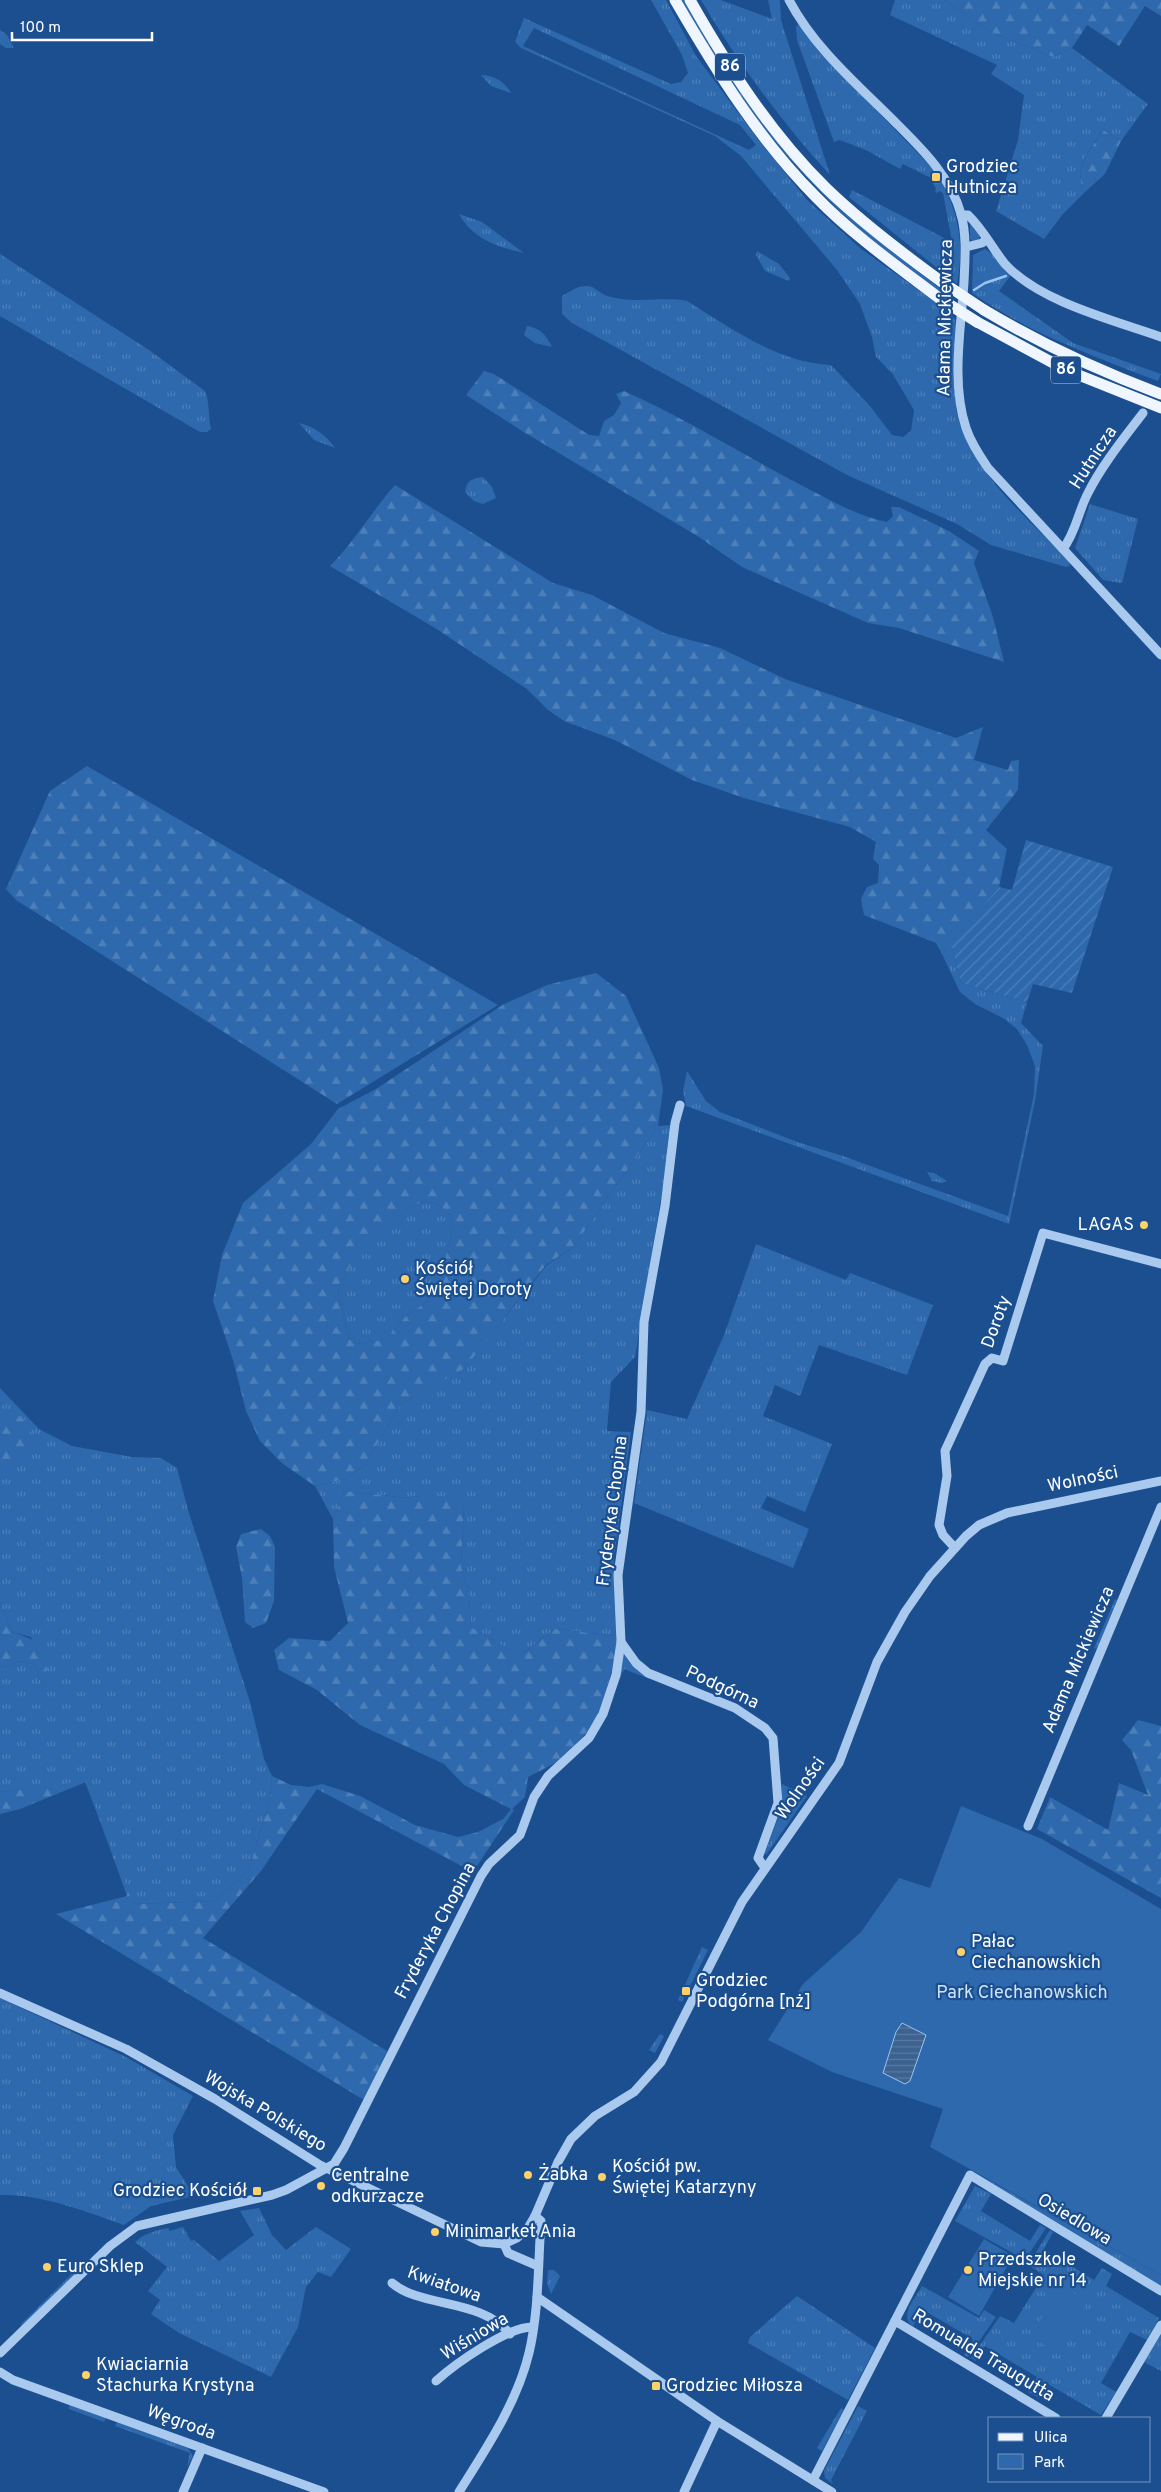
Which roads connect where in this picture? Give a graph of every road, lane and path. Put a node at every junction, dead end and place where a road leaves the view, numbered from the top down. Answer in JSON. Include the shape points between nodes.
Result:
{"nodes":[{"id":1,"x":675,"y":0,"type":"edge"},
{"id":2,"x":690,"y":0,"type":"edge"},
{"id":3,"x":790,"y":0,"type":"edge"},
{"id":4,"x":961,"y":215,"type":"junction"},
{"id":5,"x":987,"y":239,"type":"junction"},
{"id":6,"x":966,"y":247,"type":"junction"},
{"id":7,"x":1161,"y":337,"type":"edge"},
{"id":8,"x":1161,"y":394,"type":"edge"},
{"id":9,"x":1161,"y":408,"type":"edge"},
{"id":10,"x":1143,"y":413,"type":"dead end"},
{"id":11,"x":1063,"y":549,"type":"junction"},
{"id":12,"x":1161,"y":654,"type":"edge"},
{"id":13,"x":680,"y":1105,"type":"dead end"},
{"id":14,"x":1161,"y":1264,"type":"edge"},
{"id":15,"x":1161,"y":1481,"type":"edge"},
{"id":16,"x":1161,"y":1507,"type":"edge"},
{"id":17,"x":955,"y":1548,"type":"junction"},
{"id":18,"x":621,"y":1642,"type":"junction"},
{"id":19,"x":1028,"y":1826,"type":"dead end"},
{"id":20,"x":765,"y":1868,"type":"junction"},
{"id":21,"x":0,"y":1993,"type":"edge"},
{"id":22,"x":326,"y":2168,"type":"junction"},
{"id":23,"x":970,"y":2175,"type":"joint"},
{"id":24,"x":535,"y":2216,"type":"junction"},
{"id":25,"x":504,"y":2244,"type":"junction"},
{"id":26,"x":538,"y":2266,"type":"junction"},
{"id":27,"x":392,"y":2283,"type":"dead end"},
{"id":28,"x":1161,"y":2292,"type":"edge"},
{"id":29,"x":537,"y":2297,"type":"junction"},
{"id":30,"x":894,"y":2321,"type":"junction"},
{"id":31,"x":1161,"y":2325,"type":"edge"},
{"id":32,"x":533,"y":2327,"type":"junction"},
{"id":33,"x":510,"y":2334,"type":"junction"},
{"id":34,"x":0,"y":2353,"type":"edge"},
{"id":35,"x":0,"y":2372,"type":"edge"},
{"id":36,"x":436,"y":2381,"type":"dead end"},
{"id":37,"x":1054,"y":2417,"type":"edge"},
{"id":38,"x":1107,"y":2417,"type":"edge"},
{"id":39,"x":717,"y":2422,"type":"junction"},
{"id":40,"x":202,"y":2448,"type":"junction"},
{"id":41,"x":812,"y":2480,"type":"junction"},
{"id":42,"x":183,"y":2492,"type":"edge"},
{"id":43,"x":324,"y":2492,"type":"edge"},
{"id":44,"x":459,"y":2492,"type":"edge"},
{"id":45,"x":684,"y":2492,"type":"edge"},
{"id":46,"x":832,"y":2492,"type":"edge"}],
"edges":[{"from":1,"to":9,"type":"main road","number":"86","bridge":true,"via":[[705,53],[740,104],[816,198],[886,257],[939,298],[977,322],[1066,370]]},
{"from":2,"to":8,"type":"main road","number":"86","bridge":true,"via":[[749,95],[804,164],[891,246],[984,310],[1030,337]]},
{"from":3,"to":4,"type":"street","name":"Adama Mickiewicza","via":[[834,60],[941,173],[955,195]]},
{"from":4,"to":5,"type":"street","via":[[972,218]]},
{"from":4,"to":6,"type":"street","name":"Adama Mickiewicza"},
{"from":5,"to":6,"type":"street"},
{"from":5,"to":7,"type":"street","via":[[1006,264],[1032,285]]},
{"from":6,"to":11,"type":"street","name":"Adama Mickiewicza","via":[[959,359],[961,406],[966,430],[988,468]]},
{"from":10,"to":11,"type":"street","name":"Hutnicza","via":[[1087,494],[1071,539]]},
{"from":11,"to":12,"type":"street","name":"Adama Mickiewicza"},
{"from":13,"to":18,"type":"street","name":"Fryderyka Chopina","via":[[644,1322],[641,1412],[618,1575]]},
{"from":14,"to":17,"type":"street","name":"Doroty","via":[[1043,1233],[1003,1361],[992,1358],[985,1364],[945,1451],[947,1476],[939,1525]]},
{"from":15,"to":17,"type":"street","name":"Wolności","via":[[1007,1512],[979,1525]]},
{"from":16,"to":19,"type":"street","name":"Adama Mickiewicza"},
{"from":17,"to":20,"type":"street","name":"Wolności","via":[[928,1578],[888,1639],[839,1763]]},
{"from":18,"to":20,"type":"street","name":"Podgórna","via":[[648,1673],[735,1708],[765,1728],[773,1738],[778,1803],[758,1858]]},
{"from":18,"to":22,"type":"street","name":"Fryderyka Chopina","via":[[616,1675],[603,1714],[589,1738],[548,1776],[534,1796],[520,1835],[481,1876],[344,2148],[334,2164]]},
{"from":20,"to":24,"type":"street","name":"Wolności","via":[[736,1912],[660,2062],[634,2092],[595,2116],[571,2139]]},
{"from":21,"to":22,"type":"street","name":"Wojska Polskiego","via":[[126,2049],[215,2099]]},
{"from":22,"to":25,"type":"street","name":"Wojska Polskiego","via":[[481,2242]]},
{"from":22,"to":34,"type":"street","via":[[272,2195],[137,2226],[110,2246]]},
{"from":23,"to":28,"type":"street","name":"Osiedlowa"},
{"from":23,"to":30,"type":"street","name":"Romualda Traugutta"},
{"from":24,"to":25,"type":"street","name":"Wolności","via":[[517,2238]]},
{"from":24,"to":26,"type":"street","via":[[541,2221]]},
{"from":25,"to":26,"type":"street","via":[[508,2253]]},
{"from":26,"to":29,"type":"street"},
{"from":27,"to":33,"type":"street","name":"Kwiatowa","via":[[414,2295],[472,2310]]},
{"from":29,"to":32,"type":"street"},
{"from":29,"to":39,"type":"street"},
{"from":30,"to":37,"type":"street","name":"Romualda Traugutta"},
{"from":30,"to":41,"type":"street","name":"Romualda Traugutta"},
{"from":31,"to":38,"type":"street"},
{"from":32,"to":33,"type":"street","name":"Wiśniowa","via":[[520,2328]]},
{"from":32,"to":44,"type":"street","via":[[520,2382]]},
{"from":33,"to":36,"type":"street","name":"Wiśniowa","via":[[462,2359]]},
{"from":35,"to":40,"type":"street","name":"Węgroda","via":[[12,2380]]},
{"from":39,"to":41,"type":"street"},
{"from":39,"to":45,"type":"street"},
{"from":40,"to":42,"type":"street"},
{"from":40,"to":43,"type":"street","name":"Węgroda"},
{"from":41,"to":46,"type":"street"}]}
